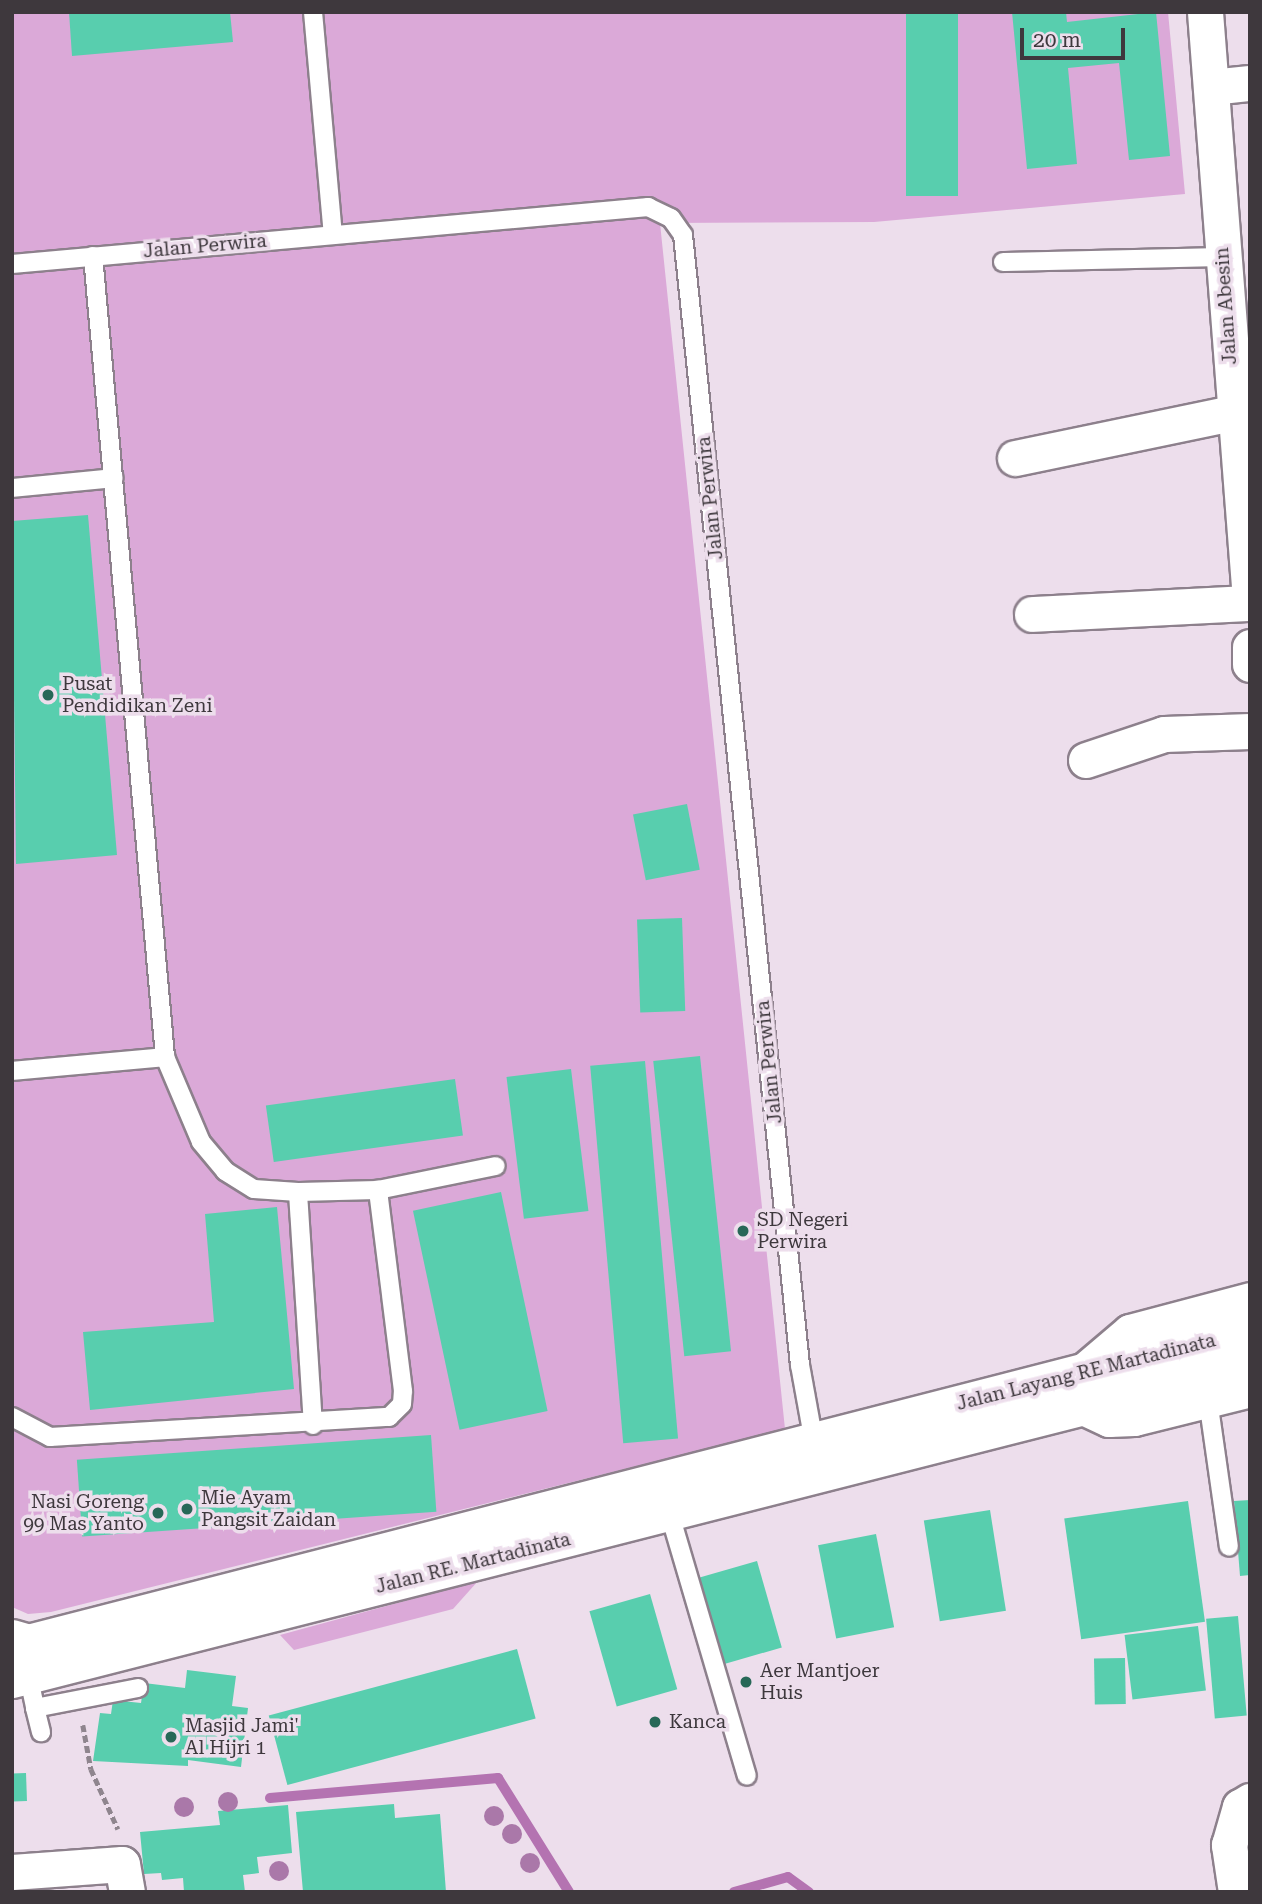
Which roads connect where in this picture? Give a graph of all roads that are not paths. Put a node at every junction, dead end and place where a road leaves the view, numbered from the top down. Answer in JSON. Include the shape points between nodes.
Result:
{"nodes":[{"id":1,"x":313,"y":12,"type":"edge"},
{"id":2,"x":1205,"y":12,"type":"edge"},
{"id":3,"x":1250,"y":83,"type":"edge"},
{"id":4,"x":1211,"y":87,"type":"junction"},
{"id":5,"x":333,"y":234,"type":"junction"},
{"id":6,"x":93,"y":256,"type":"junction"},
{"id":7,"x":1223,"y":257,"type":"junction"},
{"id":8,"x":1003,"y":262,"type":"dead end"},
{"id":9,"x":12,"y":264,"type":"edge"},
{"id":10,"x":1233,"y":413,"type":"junction"},
{"id":11,"x":1016,"y":458,"type":"dead end"},
{"id":12,"x":114,"y":478,"type":"junction"},
{"id":13,"x":1244,"y":481,"type":"edge"},
{"id":14,"x":12,"y":488,"type":"edge"},
{"id":15,"x":1250,"y":601,"type":"edge"},
{"id":16,"x":1032,"y":614,"type":"dead end"},
{"id":17,"x":1250,"y":648,"type":"edge"},
{"id":18,"x":1250,"y":664,"type":"edge"},
{"id":19,"x":1250,"y":732,"type":"edge"},
{"id":20,"x":1086,"y":760,"type":"dead end"},
{"id":21,"x":165,"y":1057,"type":"junction"},
{"id":22,"x":12,"y":1071,"type":"edge"},
{"id":23,"x":496,"y":1166,"type":"dead end"},
{"id":24,"x":378,"y":1190,"type":"junction"},
{"id":25,"x":298,"y":1192,"type":"junction"},
{"id":26,"x":1250,"y":1300,"type":"edge"},
{"id":27,"x":1250,"y":1330,"type":"edge"},
{"id":28,"x":1250,"y":1364,"type":"edge"},
{"id":29,"x":1085,"y":1370,"type":"junction"},
{"id":30,"x":1250,"y":1389,"type":"edge"},
{"id":31,"x":1208,"y":1400,"type":"junction"},
{"id":32,"x":1085,"y":1408,"type":"junction"},
{"id":33,"x":12,"y":1417,"type":"edge"},
{"id":34,"x":313,"y":1425,"type":"junction"},
{"id":35,"x":928,"y":1431,"type":"junction"},
{"id":36,"x":817,"y":1460,"type":"junction"},
{"id":37,"x":665,"y":1498,"type":"junction"},
{"id":38,"x":1229,"y":1547,"type":"dead end"},
{"id":39,"x":12,"y":1639,"type":"edge"},
{"id":40,"x":25,"y":1687,"type":"edge"},
{"id":41,"x":138,"y":1688,"type":"dead end"},
{"id":42,"x":41,"y":1731,"type":"dead end"},
{"id":43,"x":747,"y":1776,"type":"dead end"},
{"id":44,"x":1250,"y":1801,"type":"edge"},
{"id":45,"x":12,"y":1872,"type":"edge"},
{"id":46,"x":124,"y":1878,"type":"edge"},
{"id":47,"x":1236,"y":1892,"type":"edge"}],
"edges":[{"from":1,"to":5,"type":"lane"},
{"from":2,"to":4,"type":"street","name":"Jalan Abesin"},
{"from":3,"to":4,"type":"street"},
{"from":4,"to":7,"type":"street","name":"Jalan Abesin"},
{"from":5,"to":6,"type":"lane","name":"Jalan Perwira"},
{"from":5,"to":36,"type":"lane","name":"Jalan Perwira","via":[[648,207],[671,218],[683,235],[800,1365]]},
{"from":6,"to":9,"type":"lane","name":"Jalan Perwira"},
{"from":6,"to":12,"type":"lane"},
{"from":7,"to":8,"type":"lane"},
{"from":7,"to":10,"type":"street","name":"Jalan Abesin"},
{"from":10,"to":11,"type":"street"},
{"from":10,"to":13,"type":"street","name":"Jalan Abesin"},
{"from":12,"to":14,"type":"lane"},
{"from":12,"to":21,"type":"lane"},
{"from":13,"to":15,"type":"street","name":"Jalan Abesin"},
{"from":15,"to":16,"type":"street"},
{"from":17,"to":18,"type":"street"},
{"from":19,"to":20,"type":"street","via":[[1164,734]]},
{"from":21,"to":22,"type":"lane"},
{"from":21,"to":25,"type":"lane","via":[[201,1142],[225,1171],[254,1189]]},
{"from":23,"to":24,"type":"lane"},
{"from":24,"to":25,"type":"lane"},
{"from":24,"to":34,"type":"lane","via":[[402,1404],[389,1417]]},
{"from":25,"to":34,"type":"lane"},
{"from":26,"to":29,"type":"street","via":[[1130,1332]]},
{"from":27,"to":29,"type":"main road","name":"Jalan Layang RE Martadinata"},
{"from":28,"to":32,"type":"main road","name":"Jalan Layang RE Martadinata"},
{"from":29,"to":35,"type":"main road","name":"Jalan Layang RE Martadinata"},
{"from":30,"to":31,"type":"street"},
{"from":31,"to":32,"type":"street","via":[[1134,1418],[1109,1419]]},
{"from":31,"to":38,"type":"lane"},
{"from":32,"to":35,"type":"main road","name":"Jalan Layang RE Martadinata"},
{"from":33,"to":34,"type":"lane","via":[[50,1437]]},
{"from":35,"to":36,"type":"main road","name":"Jalan RE. Martadinata"},
{"from":36,"to":37,"type":"main road","name":"Jalan RE. Martadinata"},
{"from":37,"to":39,"type":"main road","name":"Jalan RE. Martadinata","via":[[29,1644]]},
{"from":37,"to":40,"type":"main road","name":"Jalan RE. Martadinata"},
{"from":37,"to":43,"type":"lane"},
{"from":40,"to":41,"type":"lane","via":[[82,1699]]},
{"from":40,"to":42,"type":"lane"},
{"from":44,"to":47,"type":"street","via":[[1240,1807],[1229,1845]]},
{"from":45,"to":46,"type":"street"}]}
